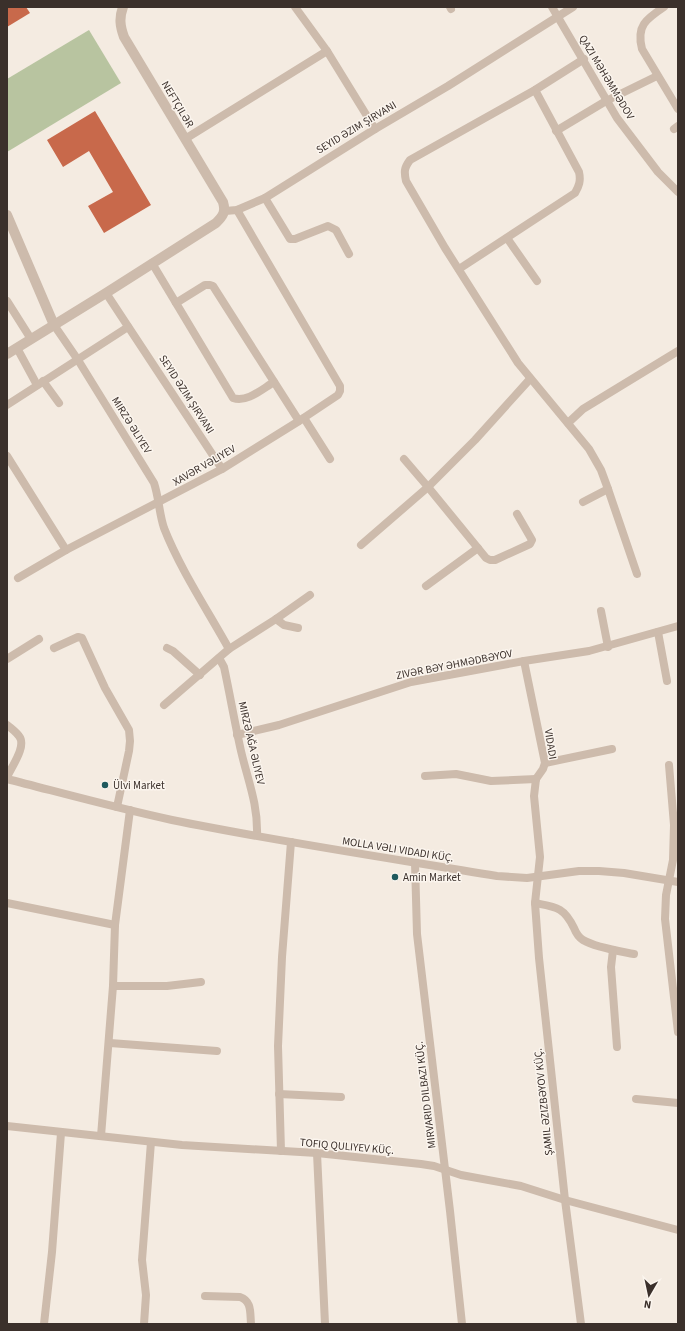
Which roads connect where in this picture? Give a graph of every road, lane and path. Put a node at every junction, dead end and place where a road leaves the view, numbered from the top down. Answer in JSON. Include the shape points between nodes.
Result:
{"nodes":[{"id":1,"x":123,"y":7,"type":"edge"},
{"id":2,"x":295,"y":7,"type":"edge"},
{"id":3,"x":552,"y":7,"type":"edge"},
{"id":4,"x":573,"y":7,"type":"edge"},
{"id":5,"x":664,"y":7,"type":"edge"},
{"id":6,"x":558,"y":17,"type":"junction"},
{"id":7,"x":327,"y":51,"type":"junction"},
{"id":8,"x":584,"y":60,"type":"junction"},
{"id":9,"x":657,"y":76,"type":"junction"},
{"id":10,"x":535,"y":90,"type":"junction"},
{"id":11,"x":606,"y":101,"type":"junction"},
{"id":12,"x":678,"y":109,"type":"edge"},
{"id":13,"x":375,"y":129,"type":"junction"},
{"id":14,"x":556,"y":131,"type":"junction"},
{"id":15,"x":185,"y":139,"type":"junction"},
{"id":16,"x":678,"y":192,"type":"edge"},
{"id":17,"x":265,"y":198,"type":"junction"},
{"id":18,"x":237,"y":210,"type":"junction"},
{"id":19,"x":225,"y":211,"type":"junction"},
{"id":20,"x":7,"y":216,"type":"edge"},
{"id":21,"x":507,"y":238,"type":"junction"},
{"id":22,"x":349,"y":254,"type":"dead end"},
{"id":23,"x":152,"y":263,"type":"junction"},
{"id":24,"x":459,"y":268,"type":"junction"},
{"id":25,"x":537,"y":281,"type":"dead end"},
{"id":26,"x":106,"y":293,"type":"junction"},
{"id":27,"x":7,"y":301,"type":"edge"},
{"id":28,"x":176,"y":303,"type":"junction"},
{"id":29,"x":54,"y":325,"type":"junction"},
{"id":30,"x":128,"y":328,"type":"junction"},
{"id":31,"x":31,"y":339,"type":"junction"},
{"id":32,"x":17,"y":348,"type":"junction"},
{"id":33,"x":678,"y":351,"type":"edge"},
{"id":34,"x":7,"y":354,"type":"edge"},
{"id":35,"x":78,"y":360,"type":"junction"},
{"id":36,"x":530,"y":379,"type":"junction"},
{"id":37,"x":274,"y":382,"type":"junction"},
{"id":38,"x":40,"y":383,"type":"junction"},
{"id":39,"x":59,"y":403,"type":"dead end"},
{"id":40,"x":7,"y":405,"type":"edge"},
{"id":41,"x":301,"y":420,"type":"junction"},
{"id":42,"x":568,"y":422,"type":"junction"},
{"id":43,"x":7,"y":456,"type":"edge"},
{"id":44,"x":330,"y":459,"type":"dead end"},
{"id":45,"x":404,"y":459,"type":"dead end"},
{"id":46,"x":222,"y":469,"type":"junction"},
{"id":47,"x":428,"y":487,"type":"junction"},
{"id":48,"x":608,"y":489,"type":"junction"},
{"id":49,"x":159,"y":502,"type":"junction"},
{"id":50,"x":583,"y":502,"type":"dead end"},
{"id":51,"x":518,"y":514,"type":"dead end"},
{"id":52,"x":361,"y":545,"type":"dead end"},
{"id":53,"x":478,"y":548,"type":"junction"},
{"id":54,"x":66,"y":550,"type":"junction"},
{"id":55,"x":637,"y":574,"type":"dead end"},
{"id":56,"x":18,"y":578,"type":"dead end"},
{"id":57,"x":426,"y":586,"type":"dead end"},
{"id":58,"x":310,"y":595,"type":"dead end"},
{"id":59,"x":601,"y":611,"type":"dead end"},
{"id":60,"x":276,"y":619,"type":"junction"},
{"id":61,"x":678,"y":626,"type":"edge"},
{"id":62,"x":298,"y":628,"type":"dead end"},
{"id":63,"x":658,"y":632,"type":"junction"},
{"id":64,"x":39,"y":639,"type":"dead end"},
{"id":65,"x":608,"y":647,"type":"junction"},
{"id":66,"x":54,"y":648,"type":"dead end"},
{"id":67,"x":167,"y":648,"type":"dead end"},
{"id":68,"x":229,"y":649,"type":"junction"},
{"id":69,"x":219,"y":658,"type":"junction"},
{"id":70,"x":7,"y":659,"type":"edge"},
{"id":71,"x":524,"y":661,"type":"junction"},
{"id":72,"x":200,"y":675,"type":"junction"},
{"id":73,"x":667,"y":681,"type":"dead end"},
{"id":74,"x":164,"y":705,"type":"dead end"},
{"id":75,"x":7,"y":725,"type":"edge"},
{"id":76,"x":237,"y":735,"type":"junction"},
{"id":77,"x":612,"y":749,"type":"dead end"},
{"id":78,"x":545,"y":763,"type":"junction"},
{"id":79,"x":669,"y":765,"type":"dead end"},
{"id":80,"x":425,"y":776,"type":"dead end"},
{"id":81,"x":7,"y":778,"type":"edge"},
{"id":82,"x":536,"y":779,"type":"junction"},
{"id":83,"x":117,"y":807,"type":"junction"},
{"id":84,"x":130,"y":810,"type":"junction"},
{"id":85,"x":256,"y":835,"type":"junction"},
{"id":86,"x":291,"y":842,"type":"junction"},
{"id":87,"x":415,"y":863,"type":"junction"},
{"id":88,"x":538,"y":877,"type":"junction"},
{"id":89,"x":674,"y":882,"type":"edge"},
{"id":90,"x":7,"y":903,"type":"edge"},
{"id":91,"x":535,"y":903,"type":"junction"},
{"id":92,"x":115,"y":925,"type":"junction"},
{"id":93,"x":613,"y":950,"type":"junction"},
{"id":94,"x":634,"y":954,"type":"dead end"},
{"id":95,"x":201,"y":982,"type":"dead end"},
{"id":96,"x":113,"y":986,"type":"junction"},
{"id":97,"x":678,"y":1032,"type":"edge"},
{"id":98,"x":110,"y":1043,"type":"junction"},
{"id":99,"x":617,"y":1047,"type":"dead end"},
{"id":100,"x":217,"y":1051,"type":"dead end"},
{"id":101,"x":279,"y":1094,"type":"junction"},
{"id":102,"x":341,"y":1097,"type":"dead end"},
{"id":103,"x":636,"y":1099,"type":"dead end"},
{"id":104,"x":678,"y":1103,"type":"edge"},
{"id":105,"x":7,"y":1126,"type":"edge"},
{"id":106,"x":61,"y":1132,"type":"junction"},
{"id":107,"x":101,"y":1136,"type":"junction"},
{"id":108,"x":151,"y":1142,"type":"junction"},
{"id":109,"x":281,"y":1151,"type":"junction"},
{"id":110,"x":317,"y":1153,"type":"junction"},
{"id":111,"x":445,"y":1170,"type":"junction"},
{"id":112,"x":565,"y":1200,"type":"junction"},
{"id":113,"x":678,"y":1230,"type":"edge"},
{"id":114,"x":205,"y":1296,"type":"dead end"},
{"id":115,"x":44,"y":1324,"type":"edge"},
{"id":116,"x":144,"y":1324,"type":"edge"},
{"id":117,"x":251,"y":1324,"type":"edge"},
{"id":118,"x":325,"y":1324,"type":"edge"},
{"id":119,"x":462,"y":1324,"type":"edge"},
{"id":120,"x":581,"y":1324,"type":"edge"}],
"edges":[{"from":1,"to":15,"type":"street","name":"NEFTÇILƏR","via":[[120,20],[124,37]]},
{"from":2,"to":7,"type":"street"},
{"from":3,"to":6,"type":"street"},
{"from":4,"to":6,"type":"street","name":"SEYID ƏZIM ŞIRVANI"},
{"from":5,"to":9,"type":"street","via":[[649,17],[641,28],[639,38]]},
{"from":6,"to":8,"type":"street"},
{"from":6,"to":13,"type":"street","name":"SEYID ƏZIM ŞIRVANI"},
{"from":7,"to":13,"type":"street"},
{"from":7,"to":15,"type":"street"},
{"from":8,"to":10,"type":"street"},
{"from":8,"to":11,"type":"street"},
{"from":9,"to":11,"type":"street"},
{"from":9,"to":12,"type":"street"},
{"from":10,"to":14,"type":"street"},
{"from":10,"to":24,"type":"street","via":[[410,160],[405,166],[406,181]]},
{"from":11,"to":14,"type":"street"},
{"from":11,"to":16,"type":"street","via":[[658,172]]},
{"from":13,"to":17,"type":"street","name":"SEYID ƏZIM ŞIRVANI"},
{"from":14,"to":21,"type":"street","via":[[580,172],[579,186],[575,193]]},
{"from":15,"to":19,"type":"street","name":"NEFTÇILƏR","via":[[223,202]]},
{"from":17,"to":18,"type":"street","name":"SEYID ƏZIM ŞIRVANI"},
{"from":17,"to":22,"type":"street","via":[[290,239],[328,226],[336,230]]},
{"from":18,"to":19,"type":"street","name":"SEYID ƏZIM ŞIRVANI"},
{"from":18,"to":41,"type":"street","name":"XAVƏR VƏLIYEV","via":[[340,386],[338,395]]},
{"from":19,"to":23,"type":"street","via":[[216,223]]},
{"from":20,"to":29,"type":"street","name":"MIRZƏ ƏLIYEV"},
{"from":21,"to":24,"type":"street"},
{"from":21,"to":25,"type":"street"},
{"from":23,"to":26,"type":"street"},
{"from":23,"to":28,"type":"street"},
{"from":24,"to":36,"type":"street"},
{"from":26,"to":29,"type":"street"},
{"from":26,"to":30,"type":"street","name":"SEYID ƏZIM ŞIRVANI"},
{"from":27,"to":31,"type":"street"},
{"from":28,"to":37,"type":"street","via":[[205,285],[213,286]]},
{"from":28,"to":37,"type":"street","via":[[233,398],[244,400]]},
{"from":29,"to":31,"type":"street"},
{"from":29,"to":35,"type":"street","name":"MIRZƏ ƏLIYEV"},
{"from":30,"to":35,"type":"street"},
{"from":30,"to":46,"type":"street","name":"SEYID ƏZIM ŞIRVANI"},
{"from":31,"to":32,"type":"street"},
{"from":32,"to":34,"type":"street"},
{"from":32,"to":38,"type":"street"},
{"from":33,"to":42,"type":"street","via":[[583,409]]},
{"from":35,"to":38,"type":"street"},
{"from":35,"to":49,"type":"street","name":"MIRZƏ ƏLIYEV","via":[[154,483]]},
{"from":36,"to":42,"type":"street"},
{"from":36,"to":47,"type":"street"},
{"from":37,"to":41,"type":"street"},
{"from":38,"to":39,"type":"street"},
{"from":38,"to":40,"type":"street"},
{"from":41,"to":44,"type":"street"},
{"from":41,"to":46,"type":"street","name":"XAVƏR VƏLIYEV"},
{"from":42,"to":48,"type":"street","via":[[589,449]]},
{"from":43,"to":54,"type":"street"},
{"from":45,"to":47,"type":"street"},
{"from":46,"to":49,"type":"street","name":"XAVƏR VƏLIYEV"},
{"from":47,"to":52,"type":"street"},
{"from":47,"to":53,"type":"street"},
{"from":48,"to":50,"type":"street"},
{"from":48,"to":55,"type":"street"},
{"from":49,"to":54,"type":"street","name":"XAVƏR VƏLIYEV"},
{"from":49,"to":68,"type":"street","name":"MIRZƏ ƏLIYEV","via":[[164,526],[177,554]]},
{"from":51,"to":53,"type":"street","via":[[531,536],[530,544],[495,560],[486,558]]},
{"from":53,"to":57,"type":"street"},
{"from":54,"to":56,"type":"street","name":"XAVƏR VƏLIYEV"},
{"from":58,"to":60,"type":"street"},
{"from":59,"to":65,"type":"street"},
{"from":60,"to":62,"type":"street","via":[[284,625]]},
{"from":60,"to":68,"type":"street"},
{"from":61,"to":63,"type":"street","name":"ZIVƏR BƏY ƏHMƏDBƏYOV"},
{"from":63,"to":65,"type":"street","name":"ZIVƏR BƏY ƏHMƏDBƏYOV"},
{"from":63,"to":73,"type":"street"},
{"from":64,"to":70,"type":"street"},
{"from":65,"to":71,"type":"street","name":"ZIVƏR BƏY ƏHMƏDBƏYOV"},
{"from":66,"to":83,"type":"street","via":[[78,637],[82,638],[105,688],[129,730],[129,751]]},
{"from":67,"to":72,"type":"street"},
{"from":68,"to":69,"type":"street"},
{"from":69,"to":72,"type":"street"},
{"from":69,"to":76,"type":"street","name":"MIRZƏ AĞA ƏLIYEV","via":[[224,667]]},
{"from":71,"to":76,"type":"street","name":"ZIVƏR BƏY ƏHMƏDBƏYOV","via":[[411,682]]},
{"from":71,"to":78,"type":"street","name":"VIDADI"},
{"from":72,"to":74,"type":"street"},
{"from":75,"to":81,"type":"street","via":[[22,742],[22,748]]},
{"from":76,"to":85,"type":"street","name":"MIRZƏ AĞA ƏLIYEV","via":[[255,803]]},
{"from":77,"to":78,"type":"street"},
{"from":78,"to":82,"type":"street","name":"VIDADI"},
{"from":79,"to":89,"type":"street","via":[[674,825]]},
{"from":80,"to":82,"type":"street","via":[[456,774],[491,781]]},
{"from":81,"to":83,"type":"street","name":"MOLLA VƏLI VIDADI KÜÇ."},
{"from":82,"to":88,"type":"street","name":"VIDADI","via":[[534,796],[540,857]]},
{"from":83,"to":84,"type":"street","name":"MOLLA VƏLI VIDADI KÜÇ."},
{"from":84,"to":85,"type":"street","name":"MOLLA VƏLI VIDADI KÜÇ."},
{"from":84,"to":92,"type":"street"},
{"from":85,"to":86,"type":"street","name":"MOLLA VƏLI VIDADI KÜÇ."},
{"from":86,"to":87,"type":"street","name":"MOLLA VƏLI VIDADI KÜÇ."},
{"from":86,"to":101,"type":"street","via":[[282,957],[278,1046]]},
{"from":87,"to":88,"type":"street","name":"MOLLA VƏLI VIDADI KÜÇ.","via":[[497,876]]},
{"from":87,"to":111,"type":"street","name":"MIRVARID DILBAZI KÜÇ.","via":[[417,934]]},
{"from":88,"to":89,"type":"street","name":"MOLLA VƏLI VIDADI KÜÇ.","via":[[599,871]]},
{"from":88,"to":91,"type":"street","name":"ŞAMIL ƏZIZBƏYOV KÜÇ."},
{"from":89,"to":97,"type":"street","via":[[665,906],[665,919]]},
{"from":90,"to":92,"type":"street"},
{"from":91,"to":93,"type":"street","via":[[557,907],[569,918],[578,936],[583,940]]},
{"from":91,"to":112,"type":"street","name":"ŞAMIL ƏZIZBƏYOV KÜÇ."},
{"from":92,"to":96,"type":"street"},
{"from":93,"to":94,"type":"street"},
{"from":93,"to":99,"type":"street","via":[[611,967]]},
{"from":95,"to":96,"type":"street","via":[[167,986]]},
{"from":96,"to":98,"type":"street"},
{"from":98,"to":100,"type":"street"},
{"from":98,"to":107,"type":"street"},
{"from":101,"to":102,"type":"street"},
{"from":101,"to":109,"type":"street"},
{"from":103,"to":104,"type":"street"},
{"from":105,"to":106,"type":"street","name":"TOFIQ QULIYEV KÜÇ."},
{"from":106,"to":107,"type":"street","name":"TOFIQ QULIYEV KÜÇ."},
{"from":106,"to":115,"type":"street"},
{"from":107,"to":108,"type":"street","name":"TOFIQ QULIYEV KÜÇ."},
{"from":108,"to":109,"type":"street","name":"TOFIQ QULIYEV KÜÇ."},
{"from":108,"to":116,"type":"street","via":[[142,1260],[146,1295]]},
{"from":109,"to":110,"type":"street","name":"TOFIQ QULIYEV KÜÇ."},
{"from":110,"to":111,"type":"street","name":"TOFIQ QULIYEV KÜÇ.","via":[[421,1164]]},
{"from":110,"to":118,"type":"street"},
{"from":111,"to":112,"type":"street","name":"TOFIQ QULIYEV KÜÇ.","via":[[521,1186]]},
{"from":111,"to":119,"type":"street","name":"MIRVARID DILBAZI KÜÇ."},
{"from":112,"to":113,"type":"street","name":"TOFIQ QULIYEV KÜÇ."},
{"from":112,"to":120,"type":"street","name":"ŞAMIL ƏZIZBƏYOV KÜÇ."},
{"from":114,"to":117,"type":"street","via":[[246,1299],[249,1303]]}]}
